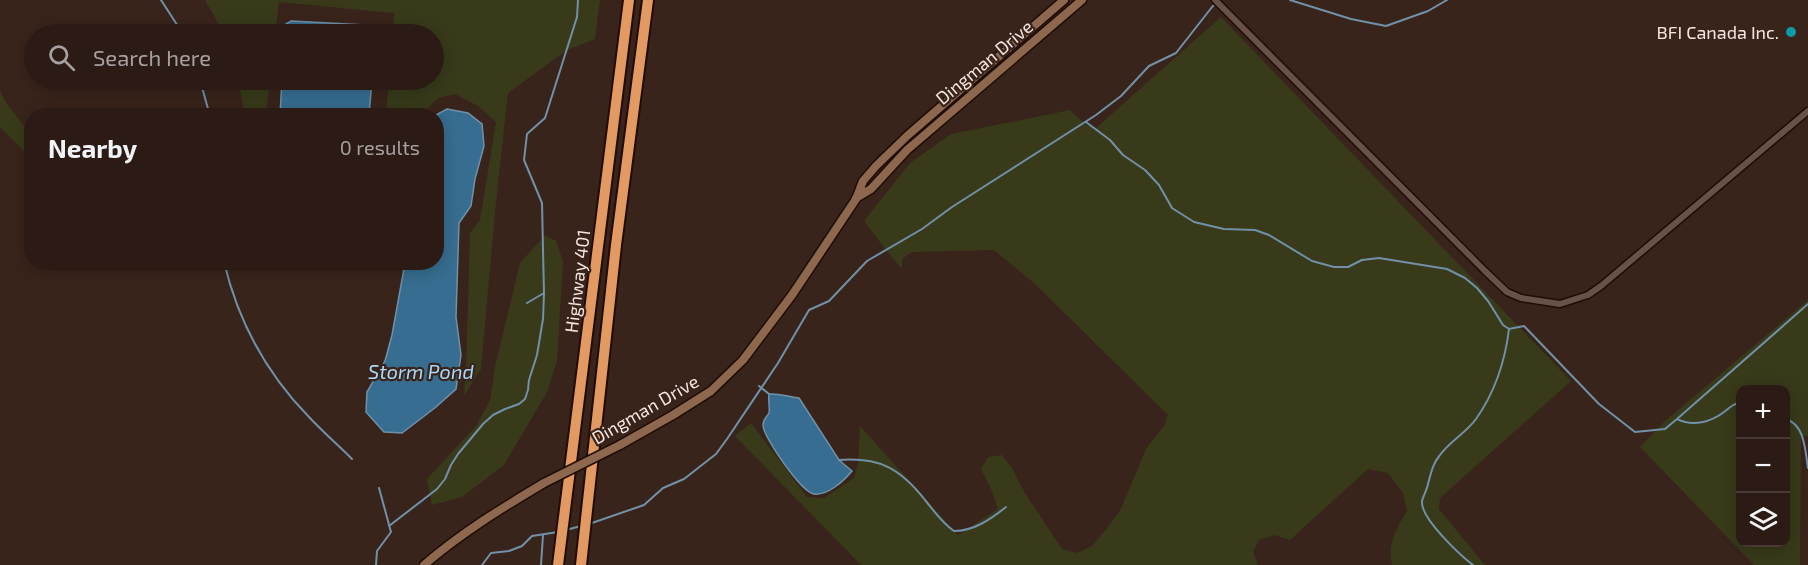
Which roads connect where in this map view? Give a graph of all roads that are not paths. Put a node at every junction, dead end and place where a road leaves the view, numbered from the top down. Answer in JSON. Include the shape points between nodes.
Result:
{"nodes":[{"id":1,"x":629,"y":0,"type":"edge"},
{"id":2,"x":648,"y":0,"type":"edge"},
{"id":3,"x":1064,"y":0,"type":"edge"},
{"id":4,"x":1082,"y":0,"type":"edge"},
{"id":5,"x":1215,"y":0,"type":"edge"},
{"id":6,"x":1808,"y":111,"type":"edge"},
{"id":7,"x":856,"y":199,"type":"junction"},
{"id":8,"x":424,"y":565,"type":"edge"},
{"id":9,"x":558,"y":565,"type":"edge"},
{"id":10,"x":581,"y":565,"type":"edge"}],
"edges":[{"from":1,"to":9,"type":"highway","name":"Highway 401"},
{"from":2,"to":10,"type":"highway","name":"Highway 401"},
{"from":3,"to":7,"type":"main road","name":"Dingman Drive","via":[[892,151],[863,182]]},
{"from":4,"to":7,"type":"main road","name":"Dingman Drive","via":[[907,150],[871,189]]},
{"from":5,"to":6,"type":"street","via":[[1492,278],[1507,292],[1521,298],[1560,304],[1588,295]]},
{"from":7,"to":8,"type":"main road","name":"Dingman Drive","bridge":true,"via":[[743,360],[711,391],[486,518]]}]}
